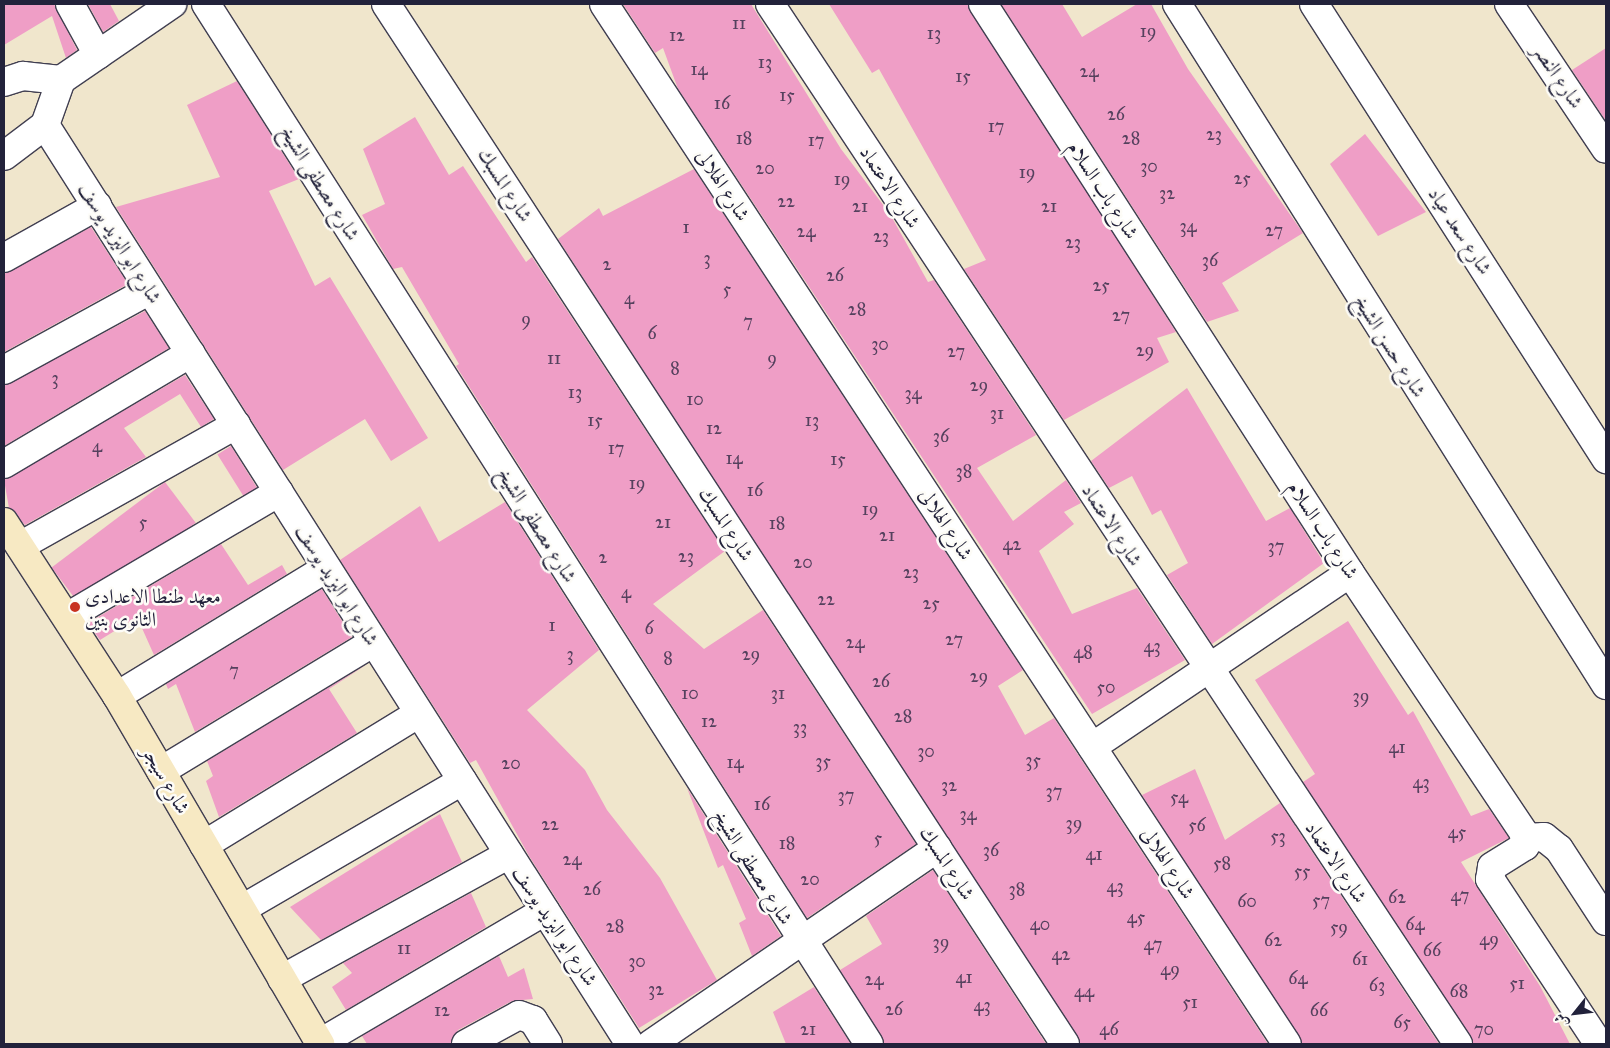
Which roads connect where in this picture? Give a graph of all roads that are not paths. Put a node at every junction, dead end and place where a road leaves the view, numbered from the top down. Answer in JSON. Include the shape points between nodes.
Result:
{"nodes":[{"id":1,"x":70,"y":4,"type":"edge"},
{"id":2,"x":172,"y":4,"type":"edge"},
{"id":3,"x":206,"y":4,"type":"edge"},
{"id":4,"x":386,"y":4,"type":"edge"},
{"id":5,"x":604,"y":4,"type":"edge"},
{"id":6,"x":770,"y":4,"type":"edge"},
{"id":7,"x":983,"y":4,"type":"edge"},
{"id":8,"x":1177,"y":4,"type":"edge"},
{"id":9,"x":1314,"y":4,"type":"edge"},
{"id":10,"x":1509,"y":4,"type":"edge"},
{"id":11,"x":98,"y":55,"type":"junction"},
{"id":12,"x":61,"y":80,"type":"junction"},
{"id":13,"x":4,"y":82,"type":"edge"},
{"id":14,"x":46,"y":125,"type":"junction"},
{"id":15,"x":1606,"y":149,"type":"edge"},
{"id":16,"x":4,"y":156,"type":"edge"},
{"id":17,"x":97,"y":206,"type":"junction"},
{"id":18,"x":4,"y":258,"type":"edge"},
{"id":19,"x":150,"y":290,"type":"junction"},
{"id":20,"x":191,"y":353,"type":"junction"},
{"id":21,"x":4,"y":370,"type":"edge"},
{"id":22,"x":236,"y":425,"type":"junction"},
{"id":23,"x":1606,"y":459,"type":"edge"},
{"id":24,"x":4,"y":464,"type":"edge"},
{"id":25,"x":279,"y":492,"type":"junction"},
{"id":26,"x":4,"y":522,"type":"edge"},
{"id":27,"x":20,"y":546,"type":"junction"},
{"id":28,"x":325,"y":569,"type":"junction"},
{"id":29,"x":1350,"y":573,"type":"junction"},
{"id":30,"x":67,"y":617,"type":"junction"},
{"id":31,"x":372,"y":643,"type":"junction"},
{"id":32,"x":1207,"y":669,"type":"junction"},
{"id":33,"x":1606,"y":685,"type":"edge"},
{"id":34,"x":117,"y":696,"type":"junction"},
{"id":35,"x":418,"y":714,"type":"junction"},
{"id":36,"x":1092,"y":747,"type":"junction"},
{"id":37,"x":161,"y":771,"type":"junction"},
{"id":38,"x":462,"y":781,"type":"junction"},
{"id":39,"x":1526,"y":838,"type":"junction"},
{"id":40,"x":204,"y":845,"type":"junction"},
{"id":41,"x":937,"y":848,"type":"junction"},
{"id":42,"x":509,"y":854,"type":"junction"},
{"id":43,"x":242,"y":909,"type":"junction"},
{"id":44,"x":545,"y":912,"type":"junction"},
{"id":45,"x":1606,"y":921,"type":"edge"},
{"id":46,"x":800,"y":941,"type":"junction"},
{"id":47,"x":282,"y":979,"type":"junction"},
{"id":48,"x":320,"y":1044,"type":"edge"},
{"id":49,"x":466,"y":1044,"type":"edge"},
{"id":50,"x":548,"y":1044,"type":"edge"},
{"id":51,"x":630,"y":1044,"type":"edge"},
{"id":52,"x":651,"y":1044,"type":"edge"},
{"id":53,"x":869,"y":1044,"type":"edge"},
{"id":54,"x":1065,"y":1044,"type":"edge"},
{"id":55,"x":1287,"y":1044,"type":"edge"},
{"id":56,"x":1458,"y":1044,"type":"edge"},
{"id":57,"x":1599,"y":1044,"type":"edge"}],
"edges":[{"from":1,"to":11,"type":"street"},
{"from":2,"to":11,"type":"street"},
{"from":3,"to":46,"type":"street","name":"شارع مصطفى الشيخ"},
{"from":4,"to":41,"type":"street","name":"شارع المسبك"},
{"from":5,"to":36,"type":"street","name":"شارع الهلالى"},
{"from":6,"to":32,"type":"street","name":"شارع الاعتماد"},
{"from":7,"to":29,"type":"street","name":"شارع باب السلام"},
{"from":8,"to":33,"type":"street","name":"شارع حسن الشيخ"},
{"from":9,"to":23,"type":"street","name":"شارع سعد عياد"},
{"from":10,"to":15,"type":"street","name":"شارع النصر"},
{"from":11,"to":12,"type":"street"},
{"from":12,"to":13,"type":"street","via":[[23,76]]},
{"from":12,"to":14,"type":"street"},
{"from":14,"to":16,"type":"street"},
{"from":14,"to":17,"type":"street","name":"شارع ابو اليزيد يوسف"},
{"from":17,"to":18,"type":"street"},
{"from":17,"to":19,"type":"street","name":"شارع ابو اليزيد يوسف"},
{"from":19,"to":20,"type":"street","name":"شارع ابو اليزيد يوسف"},
{"from":19,"to":21,"type":"street"},
{"from":20,"to":22,"type":"street","name":"شارع ابو اليزيد يوسف"},
{"from":20,"to":24,"type":"street"},
{"from":22,"to":25,"type":"street","name":"شارع ابو اليزيد يوسف"},
{"from":22,"to":27,"type":"street"},
{"from":25,"to":28,"type":"street","name":"شارع ابو اليزيد يوسف"},
{"from":25,"to":30,"type":"street"},
{"from":26,"to":27,"type":"main road","name":"شارع سيجر"},
{"from":27,"to":30,"type":"main road","name":"شارع سيجر"},
{"from":28,"to":31,"type":"street","name":"شارع ابو اليزيد يوسف"},
{"from":28,"to":34,"type":"street"},
{"from":29,"to":32,"type":"street"},
{"from":29,"to":39,"type":"street","name":"شارع باب السلام"},
{"from":30,"to":34,"type":"main road","name":"شارع سيجر"},
{"from":31,"to":35,"type":"street","name":"شارع ابو اليزيد يوسف"},
{"from":31,"to":37,"type":"street"},
{"from":32,"to":36,"type":"street"},
{"from":32,"to":56,"type":"street","name":"شارع الاعتماد"},
{"from":34,"to":37,"type":"main road","name":"شارع سيجر"},
{"from":35,"to":38,"type":"street","name":"شارع ابو اليزيد يوسف"},
{"from":35,"to":40,"type":"street"},
{"from":36,"to":55,"type":"street","name":"شارع الهلالى"},
{"from":37,"to":40,"type":"main road","name":"شارع سيجر"},
{"from":38,"to":42,"type":"street","name":"شارع ابو اليزيد يوسف"},
{"from":38,"to":43,"type":"street"},
{"from":39,"to":45,"type":"street","via":[[1553,842]]},
{"from":39,"to":57,"type":"street","via":[[1522,850],[1492,867],[1490,879]]},
{"from":40,"to":43,"type":"main road","name":"شارع سيجر"},
{"from":41,"to":46,"type":"street"},
{"from":41,"to":54,"type":"street","name":"شارع المسبك"},
{"from":42,"to":44,"type":"street","name":"شارع ابو اليزيد يوسف"},
{"from":42,"to":47,"type":"street"},
{"from":43,"to":47,"type":"main road","name":"شارع سيجر"},
{"from":44,"to":48,"type":"street"},
{"from":44,"to":51,"type":"street","name":"شارع ابو اليزيد يوسف"},
{"from":46,"to":52,"type":"street"},
{"from":46,"to":53,"type":"street","name":"شارع مصطفى الشيخ"},
{"from":47,"to":48,"type":"main road","name":"شارع سيجر"},
{"from":49,"to":50,"type":"street","via":[[519,1016],[533,1020]]}]}
